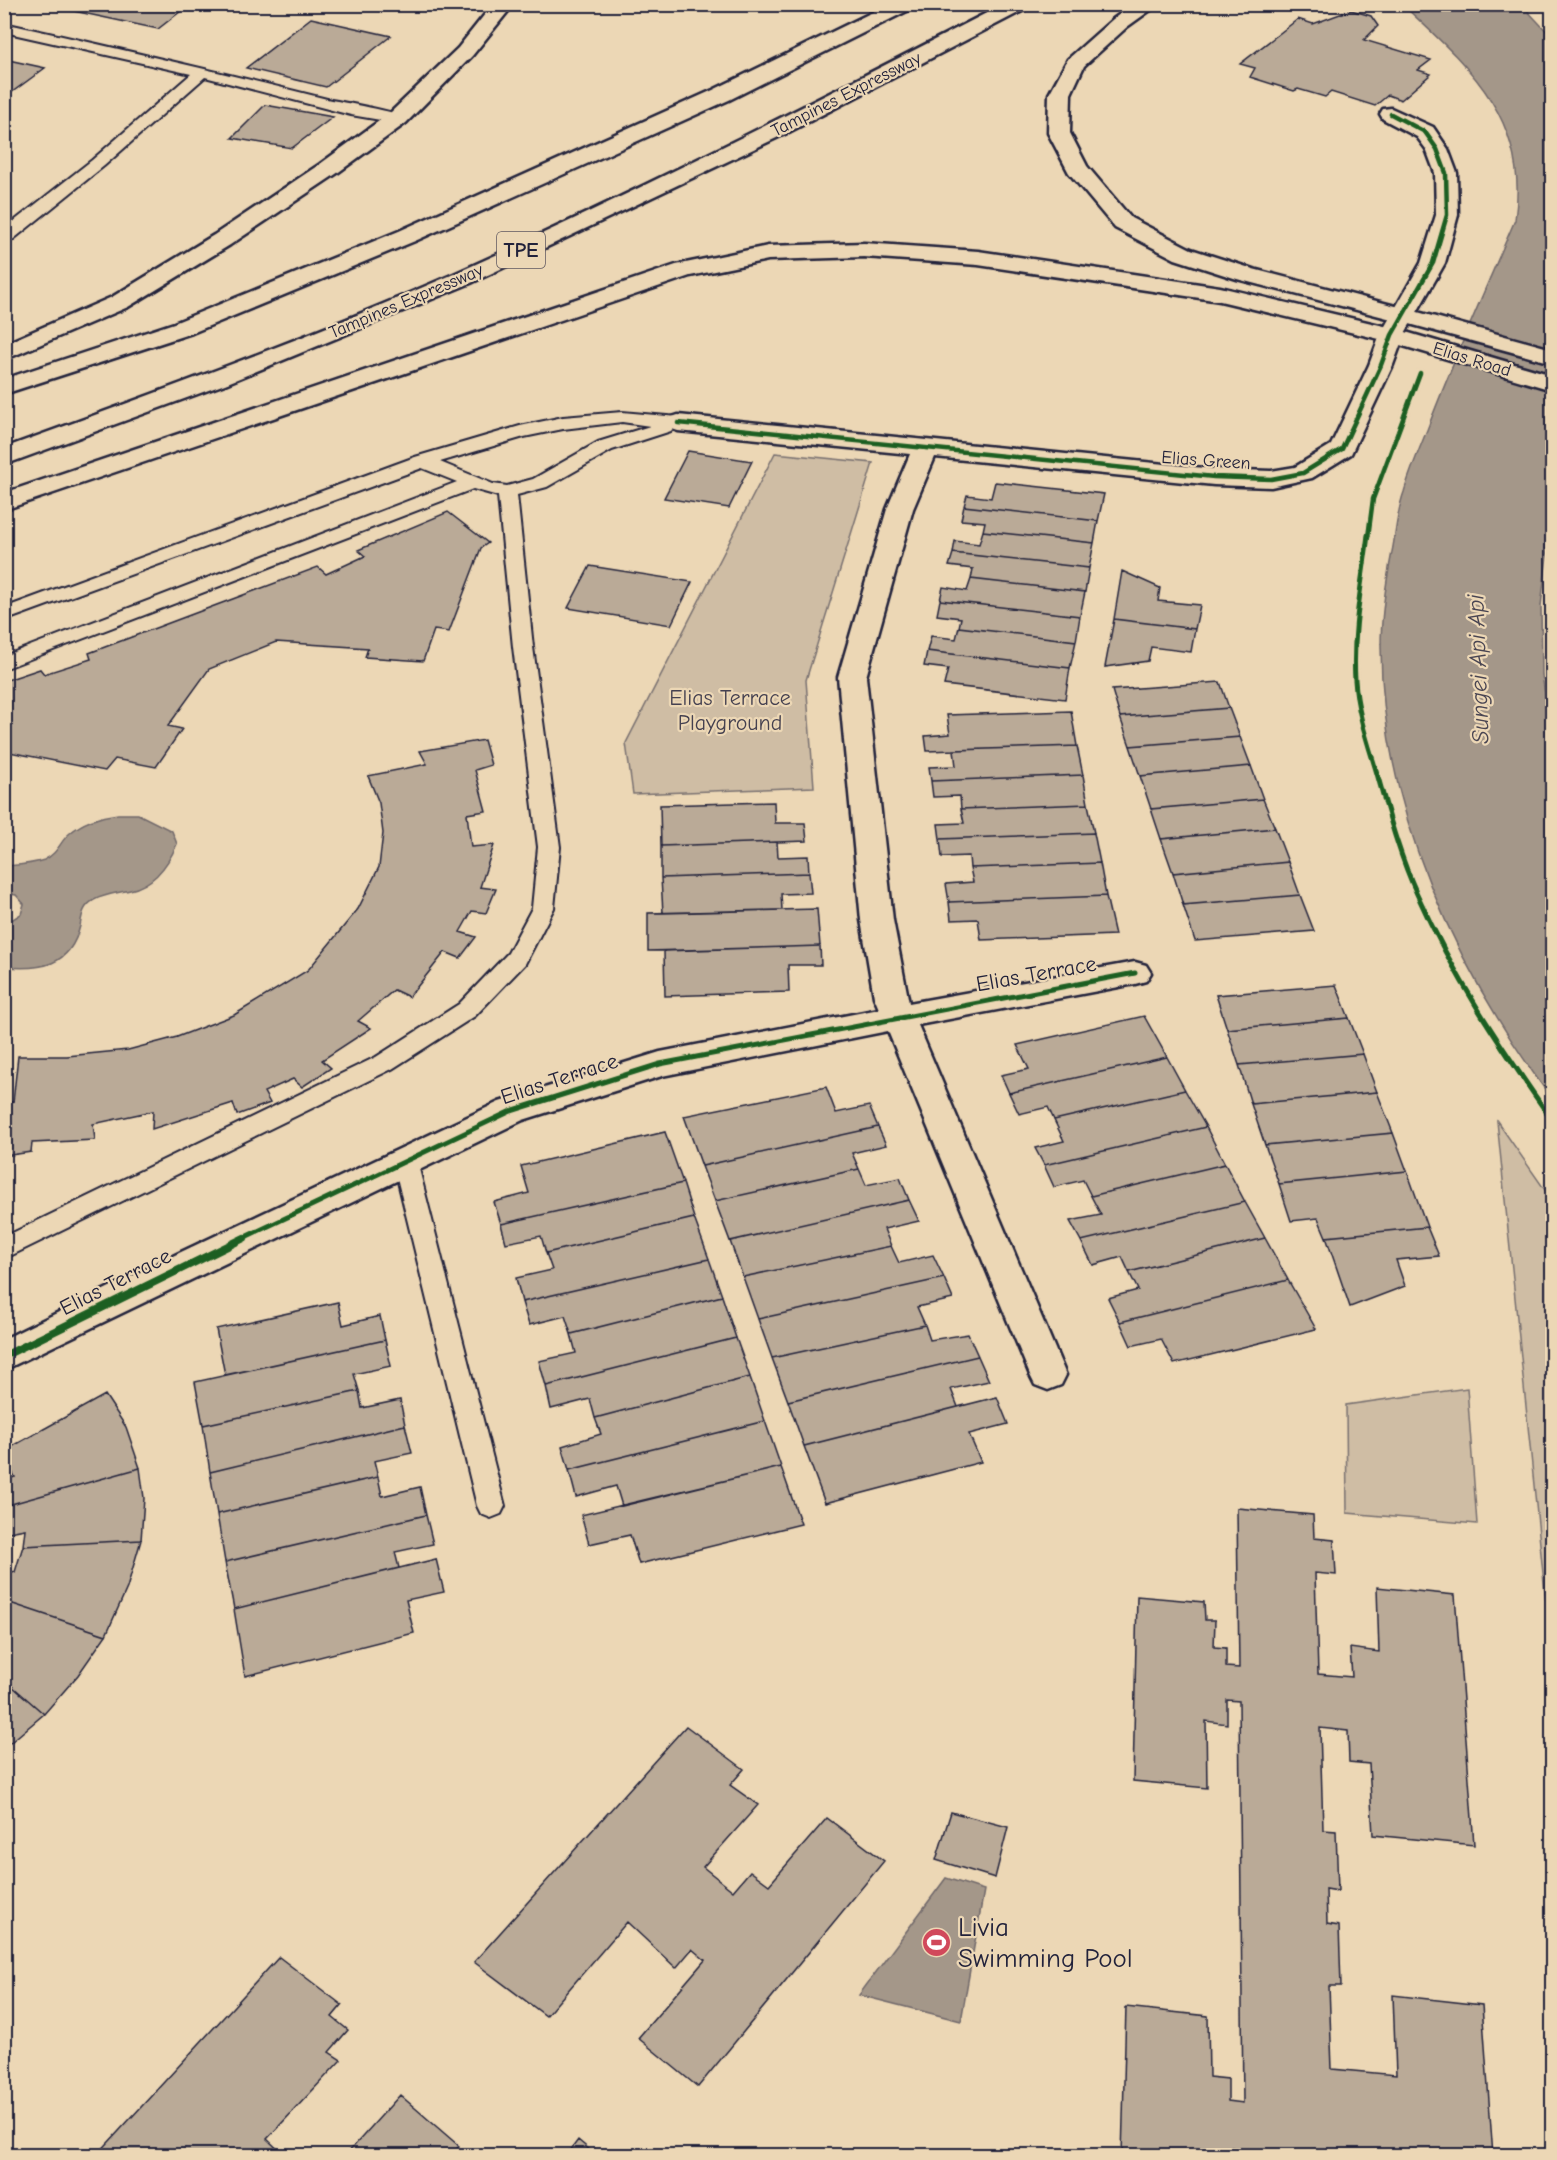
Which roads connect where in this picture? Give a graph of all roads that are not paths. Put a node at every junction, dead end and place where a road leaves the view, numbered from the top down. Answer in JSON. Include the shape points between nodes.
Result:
{"nodes":[{"id":1,"x":504,"y":4,"type":"edge"},
{"id":2,"x":906,"y":4,"type":"edge"},
{"id":3,"x":1021,"y":4,"type":"edge"},
{"id":4,"x":1149,"y":4,"type":"edge"},
{"id":5,"x":4,"y":27,"type":"edge"},
{"id":6,"x":202,"y":72,"type":"junction"},
{"id":7,"x":1391,"y":114,"type":"dead end"},
{"id":8,"x":398,"y":118,"type":"junction"},
{"id":9,"x":4,"y":238,"type":"edge"},
{"id":10,"x":1397,"y":325,"type":"junction"},
{"id":11,"x":4,"y":353,"type":"edge"},
{"id":12,"x":1552,"y":356,"type":"edge"},
{"id":13,"x":1552,"y":383,"type":"edge"},
{"id":14,"x":4,"y":387,"type":"edge"},
{"id":15,"x":678,"y":423,"type":"junction"},
{"id":16,"x":924,"y":448,"type":"junction"},
{"id":17,"x":4,"y":457,"type":"edge"},
{"id":18,"x":422,"y":461,"type":"junction"},
{"id":19,"x":472,"y":483,"type":"junction"},
{"id":20,"x":507,"y":492,"type":"junction"},
{"id":21,"x":4,"y":502,"type":"edge"},
{"id":22,"x":4,"y":615,"type":"edge"},
{"id":23,"x":4,"y":663,"type":"edge"},
{"id":24,"x":1135,"y":974,"type":"dead end"},
{"id":25,"x":898,"y":1017,"type":"junction"},
{"id":26,"x":405,"y":1161,"type":"junction"},
{"id":27,"x":4,"y":1249,"type":"edge"},
{"id":28,"x":4,"y":1356,"type":"edge"},
{"id":29,"x":1048,"y":1376,"type":"dead end"},
{"id":30,"x":491,"y":1506,"type":"dead end"}],
"edges":[{"from":1,"to":8,"type":"main road","via":[[465,52]]},
{"from":2,"to":14,"type":"main road","number":"TPE","via":[[721,95],[407,236],[183,328]]},
{"from":3,"to":17,"type":"main road","name":"Tampines Expressway","number":"TPE","via":[[777,129],[463,278],[216,379]]},
{"from":4,"to":10,"type":"main road","via":[[1120,23],[1075,63],[1060,94],[1059,134],[1077,168],[1123,223],[1183,254]]},
{"from":5,"to":6,"type":"lane"},
{"from":6,"to":8,"type":"lane"},
{"from":6,"to":9,"type":"lane","via":[[98,164]]},
{"from":7,"to":10,"type":"main road","name":"Elias Green","via":[[1425,132],[1446,173],[1447,215],[1433,263]]},
{"from":8,"to":11,"type":"main road","via":[[222,240],[120,302]]},
{"from":10,"to":12,"type":"main road","name":"Elias Road","via":[[1463,330]]},
{"from":10,"to":13,"type":"main road","name":"Elias Road","via":[[1455,353]]},
{"from":10,"to":16,"type":"main road","name":"Elias Green","via":[[1342,449],[1304,473],[1271,479],[1214,477]]},
{"from":10,"to":21,"type":"main road","via":[[978,258],[864,250],[768,253],[684,270]]},
{"from":15,"to":16,"type":"main road","name":"Elias Green"},
{"from":15,"to":18,"type":"lane","via":[[622,417],[563,423]]},
{"from":15,"to":20,"type":"lane","via":[[605,446],[540,483]]},
{"from":16,"to":25,"type":"main road","via":[[900,509],[852,677],[877,920],[890,997]]},
{"from":18,"to":19,"type":"lane"},
{"from":18,"to":22,"type":"lane"},
{"from":19,"to":20,"type":"lane"},
{"from":19,"to":23,"type":"lane"},
{"from":20,"to":27,"type":"lane","via":[[549,847],[543,908],[517,958],[467,1010],[384,1063]]},
{"from":24,"to":25,"type":"main road","name":"Elias Terrace"},
{"from":25,"to":26,"type":"main road","name":"Elias Terrace","via":[[660,1064],[511,1111]]},
{"from":25,"to":29,"type":"main road"},
{"from":26,"to":28,"type":"main road","name":"Elias Terrace"},
{"from":26,"to":30,"type":"lane"}]}
